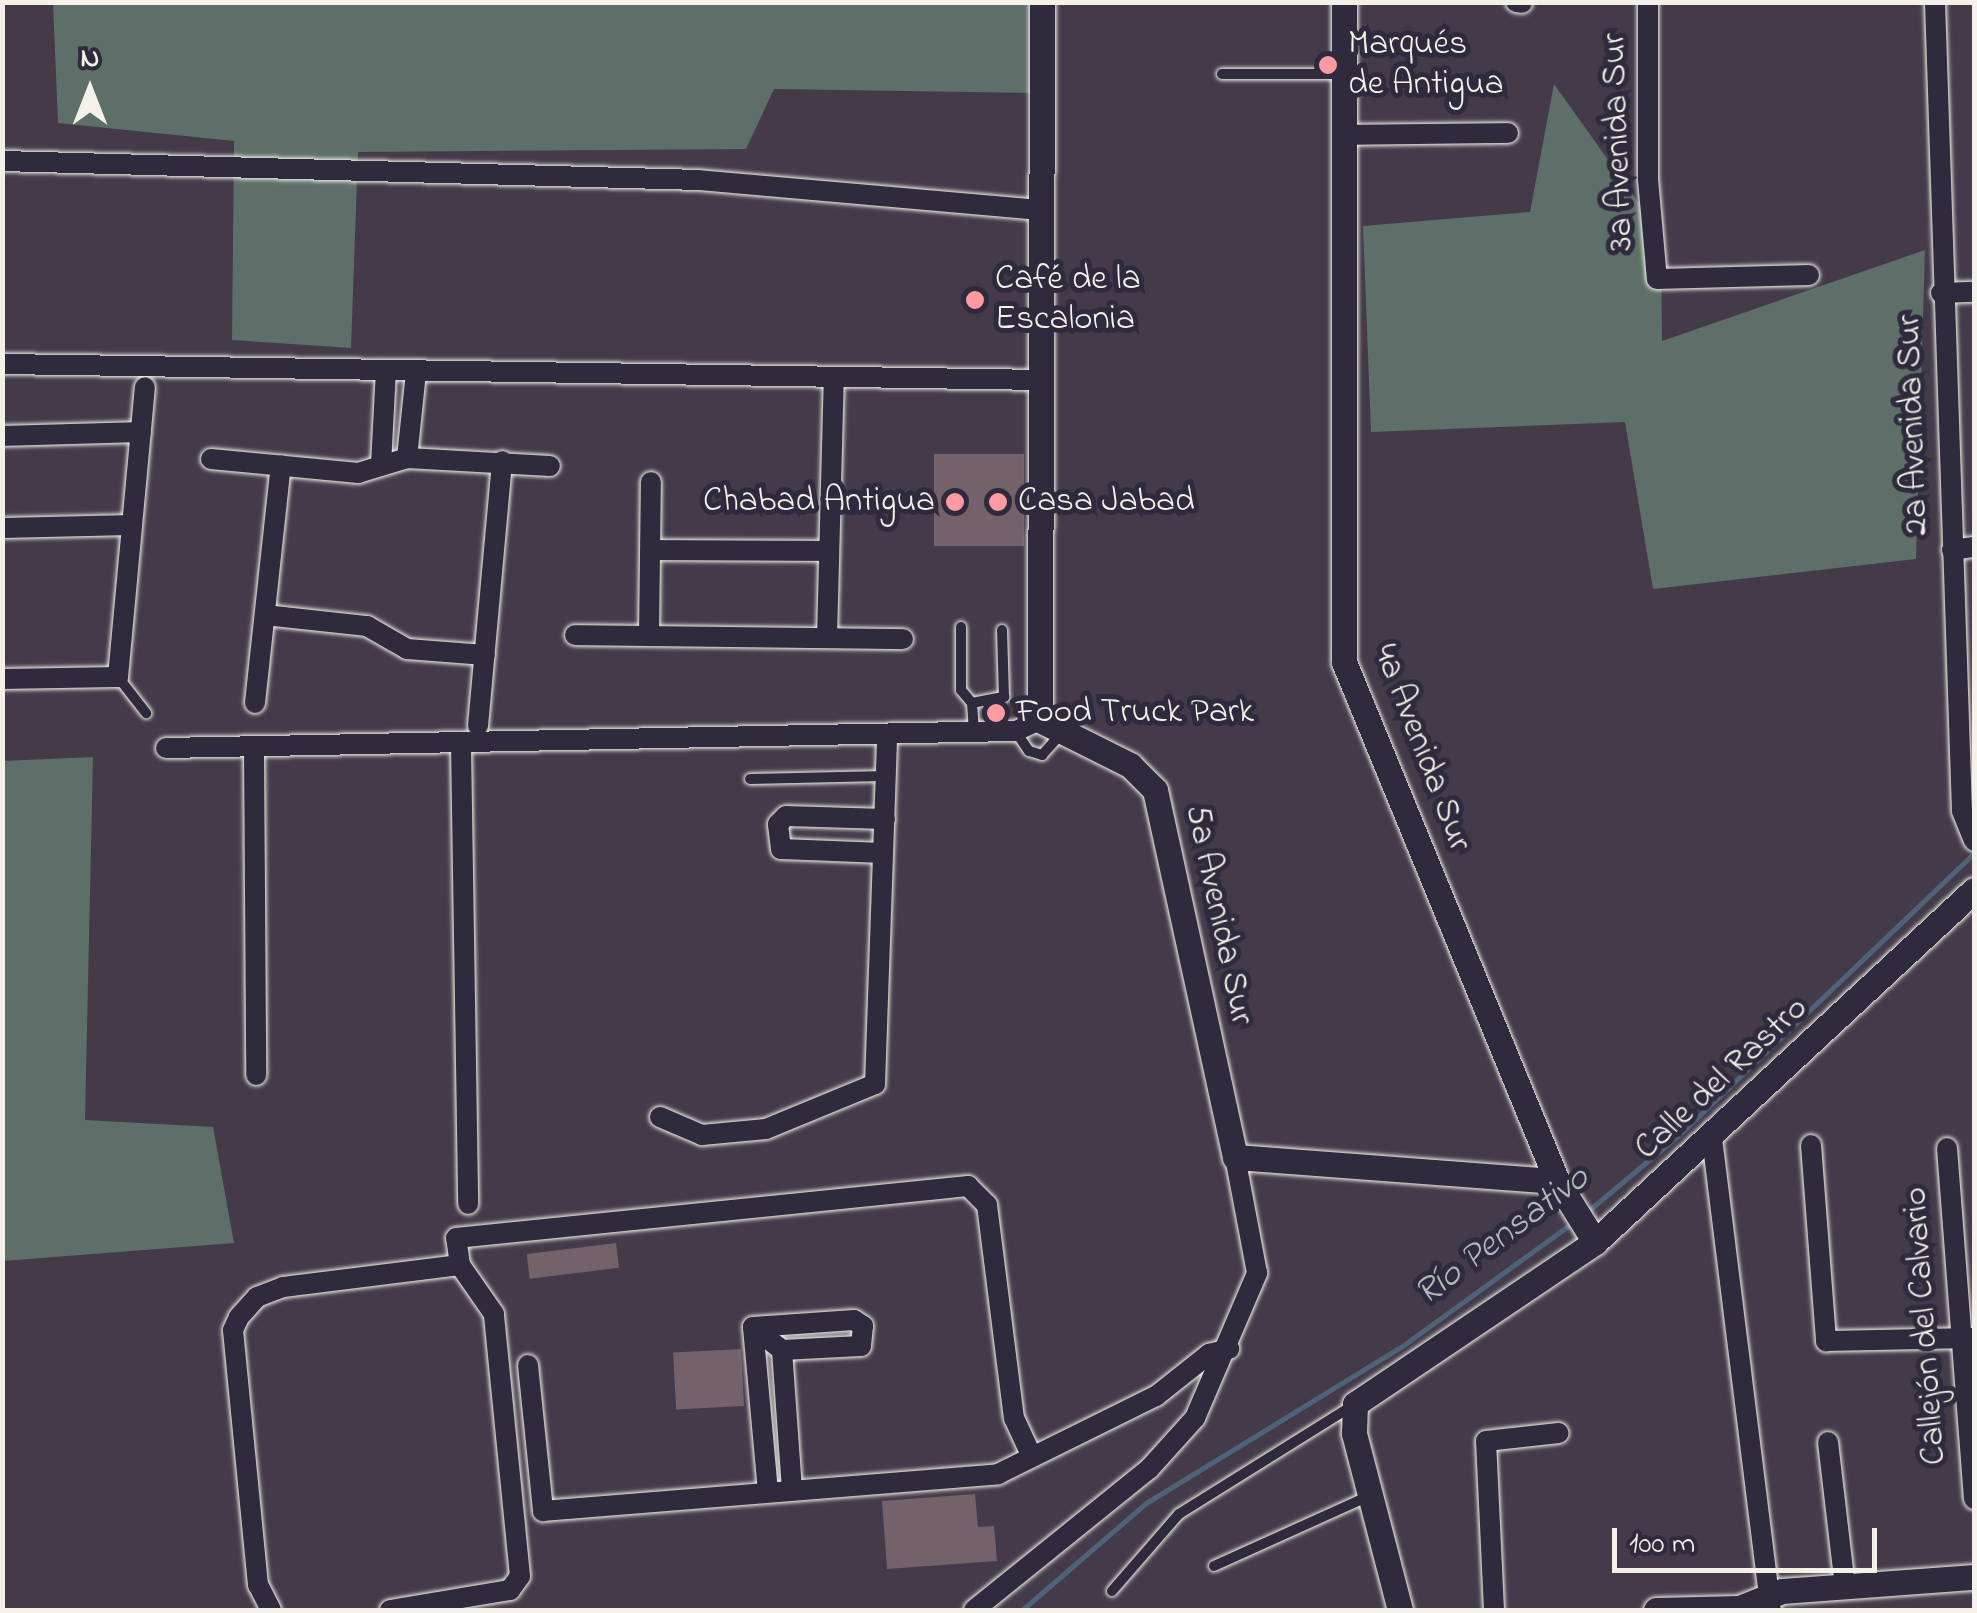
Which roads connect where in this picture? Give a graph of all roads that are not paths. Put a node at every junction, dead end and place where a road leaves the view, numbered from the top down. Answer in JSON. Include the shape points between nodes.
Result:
{"nodes":[{"id":1,"x":1042,"y":2,"type":"edge"},
{"id":2,"x":1344,"y":2,"type":"edge"},
{"id":3,"x":1648,"y":2,"type":"edge"},
{"id":4,"x":1935,"y":2,"type":"edge"},
{"id":5,"x":1222,"y":74,"type":"dead end"},
{"id":6,"x":1344,"y":74,"type":"junction"},
{"id":7,"x":1508,"y":133,"type":"dead end"},
{"id":8,"x":1344,"y":135,"type":"junction"},
{"id":9,"x":2,"y":161,"type":"edge"},
{"id":10,"x":1039,"y":210,"type":"junction"},
{"id":11,"x":1809,"y":275,"type":"dead end"},
{"id":12,"x":1974,"y":292,"type":"edge"},
{"id":13,"x":1942,"y":293,"type":"junction"},
{"id":14,"x":2,"y":364,"type":"edge"},
{"id":15,"x":386,"y":370,"type":"junction"},
{"id":16,"x":416,"y":372,"type":"junction"},
{"id":17,"x":834,"y":378,"type":"junction"},
{"id":18,"x":1038,"y":380,"type":"junction"},
{"id":19,"x":145,"y":386,"type":"dead end"},
{"id":20,"x":141,"y":432,"type":"junction"},
{"id":21,"x":2,"y":436,"type":"edge"},
{"id":22,"x":407,"y":458,"type":"junction"},
{"id":23,"x":210,"y":459,"type":"dead end"},
{"id":24,"x":502,"y":461,"type":"junction"},
{"id":25,"x":380,"y":465,"type":"junction"},
{"id":26,"x":280,"y":466,"type":"junction"},
{"id":27,"x":550,"y":466,"type":"dead end"},
{"id":28,"x":651,"y":482,"type":"dead end"},
{"id":29,"x":132,"y":525,"type":"junction"},
{"id":30,"x":2,"y":528,"type":"edge"},
{"id":31,"x":1974,"y":547,"type":"edge"},
{"id":32,"x":651,"y":550,"type":"junction"},
{"id":33,"x":1952,"y":550,"type":"junction"},
{"id":34,"x":829,"y":551,"type":"junction"},
{"id":35,"x":265,"y":614,"type":"junction"},
{"id":36,"x":960,"y":627,"type":"dead end"},
{"id":37,"x":1002,"y":630,"type":"dead end"},
{"id":38,"x":575,"y":634,"type":"dead end"},
{"id":39,"x":649,"y":636,"type":"junction"},
{"id":40,"x":827,"y":638,"type":"junction"},
{"id":41,"x":903,"y":639,"type":"dead end"},
{"id":42,"x":486,"y":655,"type":"junction"},
{"id":43,"x":118,"y":676,"type":"junction"},
{"id":44,"x":2,"y":679,"type":"edge"},
{"id":45,"x":255,"y":703,"type":"dead end"},
{"id":46,"x":972,"y":703,"type":"junction"},
{"id":47,"x":146,"y":713,"type":"dead end"},
{"id":48,"x":478,"y":726,"type":"dead end"},
{"id":49,"x":1052,"y":726,"type":"junction"},
{"id":50,"x":974,"y":731,"type":"junction"},
{"id":51,"x":1016,"y":731,"type":"junction"},
{"id":52,"x":886,"y":734,"type":"junction"},
{"id":53,"x":461,"y":745,"type":"junction"},
{"id":54,"x":166,"y":748,"type":"dead end"},
{"id":55,"x":254,"y":749,"type":"junction"},
{"id":56,"x":886,"y":776,"type":"junction"},
{"id":57,"x":750,"y":779,"type":"dead end"},
{"id":58,"x":885,"y":819,"type":"junction"},
{"id":59,"x":1974,"y":841,"type":"edge"},
{"id":60,"x":883,"y":853,"type":"junction"},
{"id":61,"x":1974,"y":890,"type":"edge"},
{"id":62,"x":256,"y":1075,"type":"dead end"},
{"id":63,"x":660,"y":1117,"type":"dead end"},
{"id":64,"x":1712,"y":1138,"type":"junction"},
{"id":65,"x":1811,"y":1145,"type":"dead end"},
{"id":66,"x":1947,"y":1148,"type":"dead end"},
{"id":67,"x":1235,"y":1157,"type":"junction"},
{"id":68,"x":1552,"y":1183,"type":"junction"},
{"id":69,"x":468,"y":1204,"type":"dead end"},
{"id":70,"x":1591,"y":1236,"type":"junction"},
{"id":71,"x":460,"y":1265,"type":"junction"},
{"id":72,"x":753,"y":1327,"type":"junction"},
{"id":73,"x":1968,"y":1338,"type":"edge"},
{"id":74,"x":1229,"y":1348,"type":"junction"},
{"id":75,"x":782,"y":1350,"type":"junction"},
{"id":76,"x":528,"y":1365,"type":"dead end"},
{"id":77,"x":1356,"y":1404,"type":"junction"},
{"id":78,"x":1558,"y":1433,"type":"dead end"},
{"id":79,"x":1828,"y":1442,"type":"dead end"},
{"id":80,"x":1032,"y":1457,"type":"junction"},
{"id":81,"x":792,"y":1491,"type":"junction"},
{"id":82,"x":768,"y":1492,"type":"junction"},
{"id":83,"x":1370,"y":1496,"type":"junction"},
{"id":84,"x":1974,"y":1499,"type":"edge"},
{"id":85,"x":1214,"y":1566,"type":"dead end"},
{"id":86,"x":1974,"y":1577,"type":"edge"},
{"id":87,"x":1845,"y":1586,"type":"junction"},
{"id":88,"x":1112,"y":1591,"type":"dead end"},
{"id":89,"x":1770,"y":1604,"type":"edge"},
{"id":90,"x":271,"y":1610,"type":"edge"},
{"id":91,"x":390,"y":1610,"type":"edge"},
{"id":92,"x":974,"y":1610,"type":"edge"},
{"id":93,"x":1400,"y":1610,"type":"edge"},
{"id":94,"x":1494,"y":1610,"type":"edge"},
{"id":95,"x":1656,"y":1610,"type":"edge"}],
"edges":[{"from":1,"to":10,"type":"street"},
{"from":2,"to":6,"type":"street","name":"4a Avenida Sur"},
{"from":3,"to":11,"type":"street","name":"3a Avenida Sur","via":[[1648,178],[1657,280]]},
{"from":4,"to":13,"type":"street","name":"2a Avenida Sur"},
{"from":5,"to":6,"type":"lane"},
{"from":6,"to":8,"type":"street","name":"4a Avenida Sur"},
{"from":7,"to":8,"type":"street"},
{"from":8,"to":68,"type":"street","name":"4a Avenida Sur","via":[[1344,662]]},
{"from":9,"to":10,"type":"street","via":[[698,180]]},
{"from":10,"to":18,"type":"street"},
{"from":12,"to":13,"type":"street"},
{"from":13,"to":33,"type":"street","name":"2a Avenida Sur"},
{"from":14,"to":15,"type":"street"},
{"from":15,"to":16,"type":"street"},
{"from":15,"to":25,"type":"street"},
{"from":16,"to":17,"type":"street"},
{"from":16,"to":22,"type":"street"},
{"from":17,"to":18,"type":"street"},
{"from":17,"to":34,"type":"street"},
{"from":18,"to":49,"type":"street"},
{"from":19,"to":20,"type":"street"},
{"from":20,"to":21,"type":"street"},
{"from":20,"to":29,"type":"street"},
{"from":22,"to":24,"type":"street"},
{"from":22,"to":25,"type":"street"},
{"from":23,"to":26,"type":"street"},
{"from":24,"to":27,"type":"street"},
{"from":24,"to":42,"type":"street"},
{"from":25,"to":26,"type":"street","via":[[358,473]]},
{"from":26,"to":35,"type":"street"},
{"from":28,"to":32,"type":"street"},
{"from":29,"to":30,"type":"street"},
{"from":29,"to":43,"type":"street"},
{"from":31,"to":33,"type":"street"},
{"from":32,"to":34,"type":"street"},
{"from":32,"to":39,"type":"street"},
{"from":33,"to":59,"type":"street","name":"2a Avenida Sur","via":[[1962,811]]},
{"from":34,"to":40,"type":"street"},
{"from":35,"to":42,"type":"street","via":[[367,626],[408,649]]},
{"from":35,"to":45,"type":"street"},
{"from":36,"to":46,"type":"lane","via":[[961,690]]},
{"from":37,"to":46,"type":"lane","via":[[1004,697]]},
{"from":38,"to":39,"type":"street"},
{"from":39,"to":40,"type":"street"},
{"from":40,"to":41,"type":"street"},
{"from":42,"to":48,"type":"street"},
{"from":43,"to":44,"type":"street"},
{"from":43,"to":47,"type":"lane"},
{"from":46,"to":50,"type":"lane"},
{"from":49,"to":51,"type":"street"},
{"from":49,"to":51,"type":"lane","via":[[1042,754],[1029,751]]},
{"from":49,"to":67,"type":"street","name":"5a Avenida Sur","via":[[1142,772],[1155,790]]},
{"from":50,"to":51,"type":"street"},
{"from":50,"to":52,"type":"street"},
{"from":52,"to":53,"type":"street"},
{"from":52,"to":56,"type":"street"},
{"from":53,"to":55,"type":"street"},
{"from":53,"to":69,"type":"street"},
{"from":54,"to":55,"type":"street"},
{"from":55,"to":62,"type":"street"},
{"from":56,"to":57,"type":"lane"},
{"from":56,"to":58,"type":"street"},
{"from":58,"to":60,"type":"street"},
{"from":58,"to":60,"type":"street","via":[[786,816],[778,824],[781,849]]},
{"from":60,"to":63,"type":"street","via":[[875,1084],[766,1129],[702,1135]]},
{"from":61,"to":64,"type":"street","name":"Calle del Rastro"},
{"from":64,"to":70,"type":"street","name":"Calle del Rastro"},
{"from":64,"to":89,"type":"street"},
{"from":65,"to":73,"type":"street","via":[[1824,1338],[1835,1345]]},
{"from":66,"to":73,"type":"street","name":"Callejón del Calvario"},
{"from":67,"to":68,"type":"street"},
{"from":67,"to":74,"type":"street","name":"5a Avenida Sur","via":[[1257,1273]]},
{"from":68,"to":70,"type":"street","name":"4a Avenida Sur"},
{"from":70,"to":77,"type":"street","name":"Calle del Rastro"},
{"from":71,"to":80,"type":"street","via":[[456,1238],[968,1186],[986,1205],[1014,1418]]},
{"from":71,"to":90,"type":"street","via":[[284,1287],[257,1297],[239,1317],[233,1330],[258,1585]]},
{"from":71,"to":91,"type":"street","via":[[494,1314],[520,1576],[510,1590]]},
{"from":72,"to":75,"type":"street"},
{"from":72,"to":75,"type":"street","via":[[854,1320],[863,1326],[863,1346]]},
{"from":72,"to":82,"type":"street"},
{"from":73,"to":84,"type":"street","name":"Callejón del Calvario"},
{"from":74,"to":80,"type":"street","via":[[1209,1354],[1166,1390]]},
{"from":74,"to":92,"type":"street","name":"5a Avenida Sur","via":[[1196,1418],[1166,1453]]},
{"from":75,"to":81,"type":"street"},
{"from":76,"to":82,"type":"street","via":[[543,1511]]},
{"from":77,"to":83,"type":"street","via":[[1354,1433]]},
{"from":77,"to":88,"type":"lane","via":[[1178,1514]]},
{"from":78,"to":94,"type":"street","via":[[1486,1441]]},
{"from":79,"to":87,"type":"street"},
{"from":80,"to":81,"type":"street","via":[[998,1474]]},
{"from":81,"to":82,"type":"street"},
{"from":83,"to":85,"type":"lane"},
{"from":83,"to":93,"type":"street"},
{"from":86,"to":87,"type":"street"},
{"from":87,"to":89,"type":"street"},
{"from":89,"to":95,"type":"street"}]}
